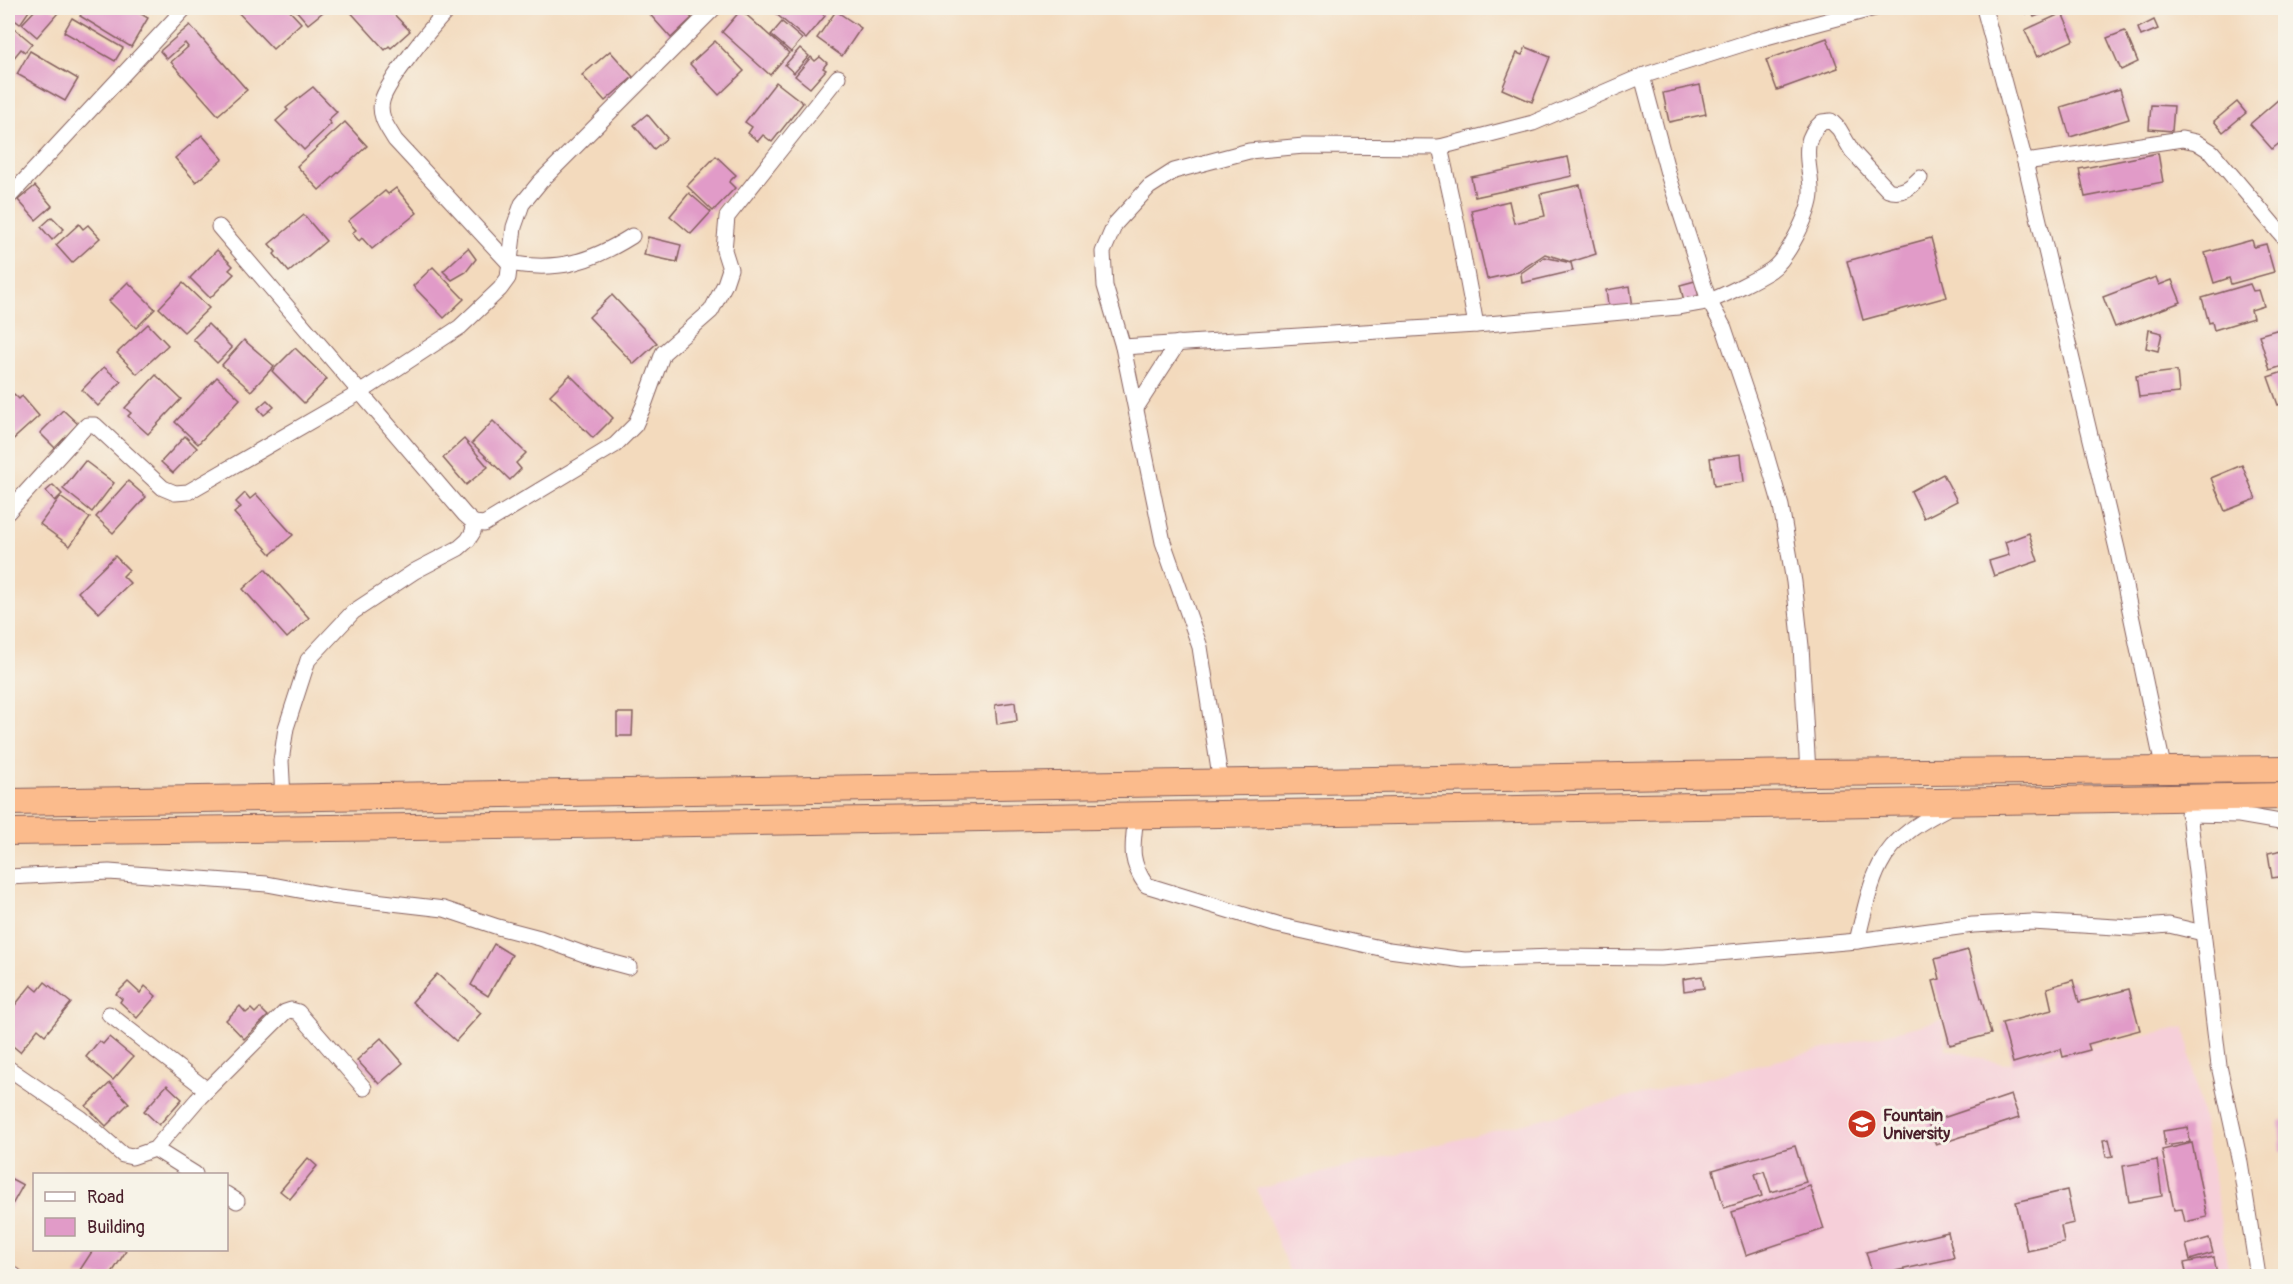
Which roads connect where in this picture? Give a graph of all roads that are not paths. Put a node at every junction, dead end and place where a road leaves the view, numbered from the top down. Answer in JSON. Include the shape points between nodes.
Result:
{"nodes":[{"id":1,"x":185,"y":8,"type":"edge"},
{"id":2,"x":450,"y":8,"type":"edge"},
{"id":3,"x":714,"y":8,"type":"edge"},
{"id":4,"x":1875,"y":8,"type":"edge"},
{"id":5,"x":1984,"y":8,"type":"edge"},
{"id":6,"x":1642,"y":76,"type":"junction"},
{"id":7,"x":837,"y":77,"type":"dead end"},
{"id":8,"x":1440,"y":147,"type":"junction"},
{"id":9,"x":2025,"y":162,"type":"junction"},
{"id":10,"x":1920,"y":178,"type":"dead end"},
{"id":11,"x":8,"y":198,"type":"edge"},
{"id":12,"x":219,"y":227,"type":"dead end"},
{"id":13,"x":632,"y":236,"type":"dead end"},
{"id":14,"x":2286,"y":240,"type":"edge"},
{"id":15,"x":509,"y":263,"type":"junction"},
{"id":16,"x":1709,"y":301,"type":"junction"},
{"id":17,"x":1476,"y":325,"type":"junction"},
{"id":18,"x":1178,"y":343,"type":"junction"},
{"id":19,"x":1123,"y":347,"type":"junction"},
{"id":20,"x":361,"y":392,"type":"junction"},
{"id":21,"x":1136,"y":408,"type":"junction"},
{"id":22,"x":8,"y":512,"type":"edge"},
{"id":23,"x":474,"y":523,"type":"junction"},
{"id":24,"x":2286,"y":770,"type":"edge"},
{"id":25,"x":2164,"y":771,"type":"junction"},
{"id":26,"x":1808,"y":773,"type":"junction"},
{"id":27,"x":1221,"y":783,"type":"junction"},
{"id":28,"x":2286,"y":796,"type":"edge"},
{"id":29,"x":283,"y":798,"type":"junction"},
{"id":30,"x":8,"y":802,"type":"edge"},
{"id":31,"x":1960,"y":802,"type":"junction"},
{"id":32,"x":2187,"y":805,"type":"junction"},
{"id":33,"x":1136,"y":815,"type":"junction"},
{"id":34,"x":2286,"y":824,"type":"edge"},
{"id":35,"x":8,"y":832,"type":"edge"},
{"id":36,"x":8,"y":877,"type":"edge"},
{"id":37,"x":2203,"y":933,"type":"junction"},
{"id":38,"x":1857,"y":941,"type":"junction"},
{"id":39,"x":629,"y":966,"type":"dead end"},
{"id":40,"x":109,"y":1014,"type":"dead end"},
{"id":41,"x":8,"y":1068,"type":"edge"},
{"id":42,"x":364,"y":1088,"type":"dead end"},
{"id":43,"x":207,"y":1090,"type":"junction"},
{"id":44,"x":155,"y":1149,"type":"junction"},
{"id":45,"x":193,"y":1173,"type":"edge"},
{"id":46,"x":8,"y":1272,"type":"edge"},
{"id":47,"x":15,"y":1276,"type":"edge"},
{"id":48,"x":2258,"y":1276,"type":"edge"}],
"edges":[{"from":1,"to":11,"type":"street"},
{"from":2,"to":15,"type":"street","via":[[387,87],[381,103],[383,121],[395,140]]},
{"from":3,"to":15,"type":"street","via":[[534,189],[522,204],[514,227]]},
{"from":4,"to":6,"type":"street"},
{"from":5,"to":9,"type":"street"},
{"from":6,"to":8,"type":"street","via":[[1533,123]]},
{"from":6,"to":16,"type":"street"},
{"from":7,"to":23,"type":"street","via":[[727,217],[724,250],[730,269],[725,284],[711,312],[663,353],[635,425],[615,446],[484,524]]},
{"from":8,"to":17,"type":"street"},
{"from":8,"to":19,"type":"street","via":[[1304,146],[1250,151],[1174,171],[1149,187],[1115,224],[1103,252],[1105,286]]},
{"from":9,"to":14,"type":"street","via":[[2182,139],[2196,142],[2212,152]]},
{"from":9,"to":25,"type":"street","via":[[2118,553]]},
{"from":10,"to":16,"type":"street","via":[[1909,189],[1888,190],[1852,151],[1839,129],[1831,121],[1822,122],[1809,136],[1811,195],[1807,215],[1793,241],[1773,269]]},
{"from":12,"to":20,"type":"street"},
{"from":13,"to":15,"type":"street","via":[[586,260],[555,267]]},
{"from":15,"to":20,"type":"street","via":[[507,279],[500,290],[460,327]]},
{"from":16,"to":17,"type":"street"},
{"from":16,"to":26,"type":"street","via":[[1724,328],[1781,506],[1801,646]]},
{"from":17,"to":18,"type":"street"},
{"from":18,"to":19,"type":"street"},
{"from":18,"to":21,"type":"street"},
{"from":19,"to":21,"type":"street"},
{"from":20,"to":22,"type":"street","via":[[188,492],[175,493],[163,488],[95,425],[87,425]]},
{"from":20,"to":23,"type":"street"},
{"from":21,"to":27,"type":"street","via":[[1163,542],[1200,647]]},
{"from":23,"to":29,"type":"street","via":[[473,532],[459,548],[406,576],[353,612],[308,660],[286,728],[281,761]]},
{"from":24,"to":25,"type":"highway"},
{"from":25,"to":26,"type":"highway"},
{"from":26,"to":27,"type":"highway"},
{"from":27,"to":29,"type":"highway"},
{"from":28,"to":32,"type":"highway"},
{"from":29,"to":30,"type":"highway"},
{"from":31,"to":32,"type":"highway"},
{"from":31,"to":33,"type":"highway"},
{"from":31,"to":38,"type":"street","via":[[1901,836],[1880,864]]},
{"from":32,"to":34,"type":"street"},
{"from":32,"to":37,"type":"street"},
{"from":33,"to":35,"type":"highway"},
{"from":33,"to":38,"type":"street","via":[[1132,847],[1135,870],[1146,885],[1277,925],[1389,950],[1464,960],[1661,958]]},
{"from":36,"to":39,"type":"street","via":[[109,872],[267,884],[444,909]]},
{"from":37,"to":38,"type":"street","via":[[2169,925],[2132,928],[2032,922],[1973,925]]},
{"from":37,"to":48,"type":"street","via":[[2219,1066],[2240,1162]]},
{"from":40,"to":43,"type":"street"},
{"from":41,"to":44,"type":"street","via":[[81,1118],[123,1155],[132,1157]]},
{"from":42,"to":43,"type":"street","via":[[298,1012],[291,1010]]},
{"from":43,"to":44,"type":"street"},
{"from":44,"to":45,"type":"street"},
{"from":46,"to":47,"type":"street"}]}
